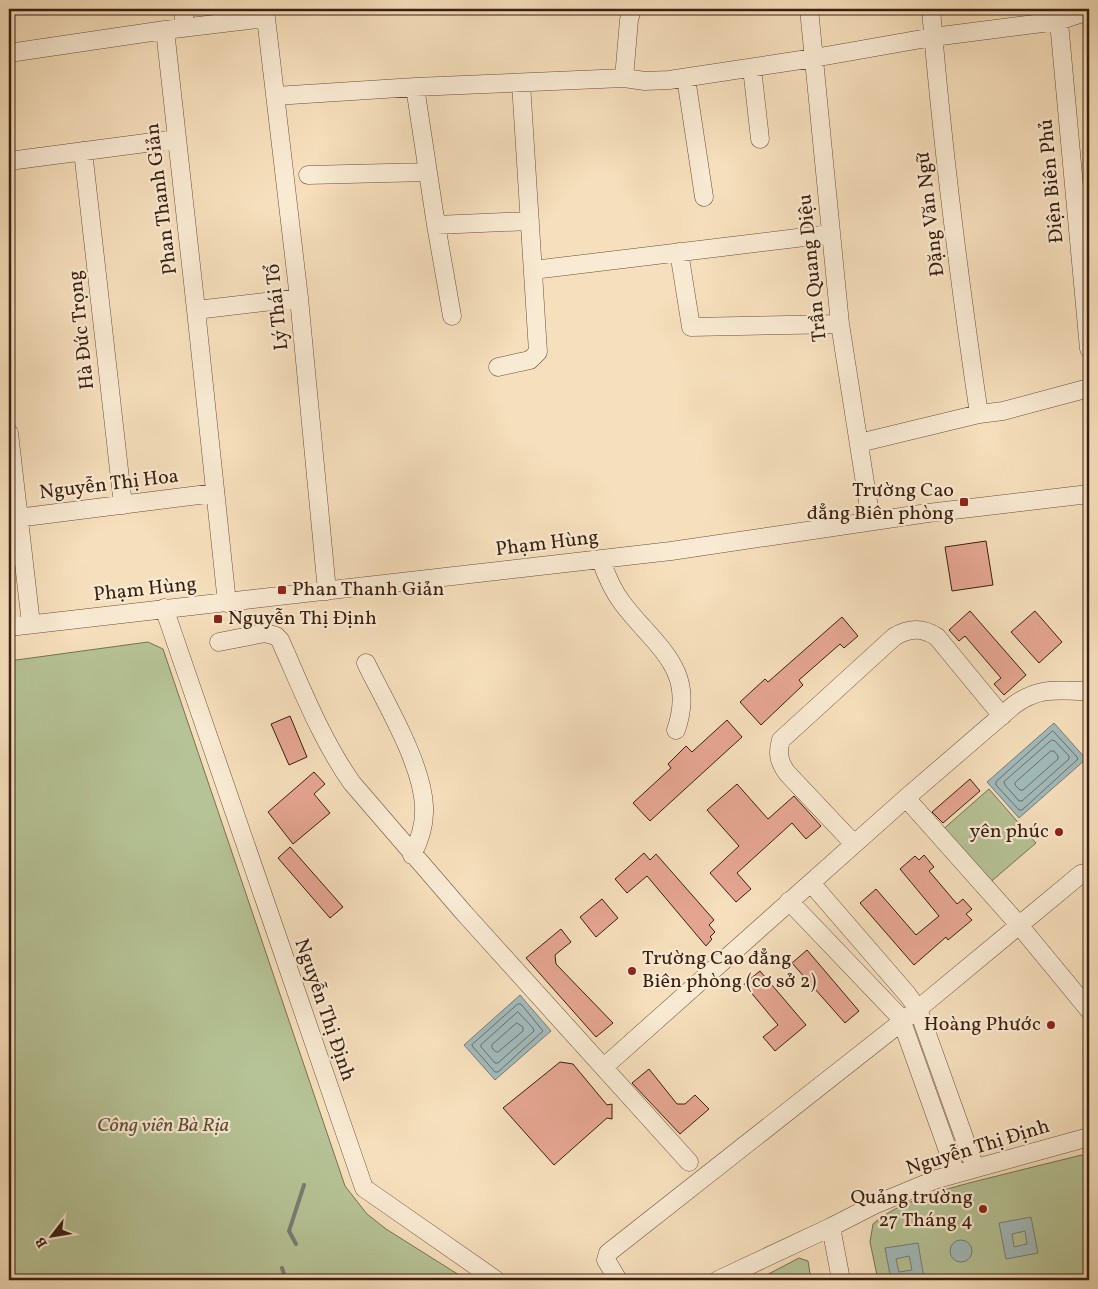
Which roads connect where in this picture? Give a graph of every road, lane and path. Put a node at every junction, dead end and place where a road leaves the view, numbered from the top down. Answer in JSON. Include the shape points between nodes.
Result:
{"nodes":[{"id":1,"x":184,"y":9,"type":"edge"},
{"id":2,"x":632,"y":9,"type":"edge"},
{"id":3,"x":809,"y":9,"type":"edge"},
{"id":4,"x":931,"y":9,"type":"edge"},
{"id":5,"x":1089,"y":11,"type":"edge"},
{"id":6,"x":1058,"y":15,"type":"edge"},
{"id":7,"x":184,"y":28,"type":"junction"},
{"id":8,"x":165,"y":30,"type":"junction"},
{"id":9,"x":933,"y":37,"type":"junction"},
{"id":10,"x":9,"y":53,"type":"edge"},
{"id":11,"x":814,"y":58,"type":"junction"},
{"id":12,"x":752,"y":68,"type":"junction"},
{"id":13,"x":624,"y":78,"type":"junction"},
{"id":14,"x":686,"y":78,"type":"junction"},
{"id":15,"x":521,"y":83,"type":"junction"},
{"id":16,"x":414,"y":87,"type":"junction"},
{"id":17,"x":275,"y":96,"type":"junction"},
{"id":18,"x":176,"y":139,"type":"junction"},
{"id":19,"x":760,"y":139,"type":"dead end"},
{"id":20,"x":83,"y":151,"type":"junction"},
{"id":21,"x":9,"y":161,"type":"edge"},
{"id":22,"x":428,"y":172,"type":"junction"},
{"id":23,"x":308,"y":175,"type":"dead end"},
{"id":24,"x":1082,"y":189,"type":"edge"},
{"id":25,"x":704,"y":197,"type":"dead end"},
{"id":26,"x":530,"y":221,"type":"junction"},
{"id":27,"x":436,"y":225,"type":"junction"},
{"id":28,"x":830,"y":234,"type":"junction"},
{"id":29,"x":679,"y":252,"type":"junction"},
{"id":30,"x":534,"y":270,"type":"junction"},
{"id":31,"x":299,"y":298,"type":"junction"},
{"id":32,"x":196,"y":310,"type":"junction"},
{"id":33,"x":452,"y":316,"type":"dead end"},
{"id":34,"x":840,"y":324,"type":"junction"},
{"id":35,"x":1089,"y":343,"type":"edge"},
{"id":36,"x":498,"y":367,"type":"dead end"},
{"id":37,"x":1089,"y":388,"type":"edge"},
{"id":38,"x":979,"y":414,"type":"junction"},
{"id":39,"x":9,"y":433,"type":"edge"},
{"id":40,"x":859,"y":443,"type":"junction"},
{"id":41,"x":215,"y":493,"type":"junction"},
{"id":42,"x":1089,"y":494,"type":"edge"},
{"id":43,"x":123,"y":505,"type":"junction"},
{"id":44,"x":14,"y":518,"type":"edge"},
{"id":45,"x":871,"y":521,"type":"junction"},
{"id":46,"x":601,"y":560,"type":"junction"},
{"id":47,"x":327,"y":592,"type":"junction"},
{"id":48,"x":227,"y":603,"type":"junction"},
{"id":49,"x":164,"y":608,"type":"junction"},
{"id":50,"x":31,"y":624,"type":"junction"},
{"id":51,"x":9,"y":627,"type":"edge"},
{"id":52,"x":220,"y":642,"type":"dead end"},
{"id":53,"x":366,"y":663,"type":"dead end"},
{"id":54,"x":1089,"y":691,"type":"edge"},
{"id":55,"x":1002,"y":716,"type":"junction"},
{"id":56,"x":676,"y":730,"type":"dead end"},
{"id":57,"x":906,"y":798,"type":"junction"},
{"id":58,"x":854,"y":844,"type":"junction"},
{"id":59,"x":412,"y":854,"type":"junction"},
{"id":60,"x":1089,"y":872,"type":"edge"},
{"id":61,"x":810,"y":883,"type":"junction"},
{"id":62,"x":789,"y":901,"type":"junction"},
{"id":63,"x":1019,"y":925,"type":"junction"},
{"id":64,"x":918,"y":1009,"type":"junction"},
{"id":65,"x":1089,"y":1010,"type":"edge"},
{"id":66,"x":902,"y":1022,"type":"junction"},
{"id":67,"x":604,"y":1067,"type":"junction"},
{"id":68,"x":1089,"y":1137,"type":"edge"},
{"id":69,"x":689,"y":1162,"type":"dead end"},
{"id":70,"x":975,"y":1168,"type":"junction"},
{"id":71,"x":956,"y":1173,"type":"junction"},
{"id":72,"x":831,"y":1228,"type":"junction"},
{"id":73,"x":496,"y":1280,"type":"edge"},
{"id":74,"x":618,"y":1280,"type":"edge"},
{"id":75,"x":718,"y":1280,"type":"edge"},
{"id":76,"x":841,"y":1280,"type":"edge"}],
"edges":[{"from":1,"to":7,"type":"street"},
{"from":2,"to":13,"type":"street"},
{"from":3,"to":11,"type":"street","name":"Trần Quang Diệu"},
{"from":4,"to":9,"type":"street","name":"Đặng Văn Ngữ"},
{"from":5,"to":6,"type":"street"},
{"from":6,"to":9,"type":"street"},
{"from":6,"to":24,"type":"street","name":"Điện Biên Phủ"},
{"from":7,"to":8,"type":"street"},
{"from":7,"to":17,"type":"street","name":"Lý Thái Tổ","via":[[266,18]]},
{"from":8,"to":10,"type":"street"},
{"from":8,"to":18,"type":"street","name":"Phan Thanh Giản"},
{"from":9,"to":11,"type":"street"},
{"from":9,"to":38,"type":"street","name":"Đặng Văn Ngữ","via":[[947,176]]},
{"from":11,"to":12,"type":"street"},
{"from":11,"to":28,"type":"street","name":"Trần Quang Diệu"},
{"from":12,"to":14,"type":"street"},
{"from":12,"to":19,"type":"street"},
{"from":13,"to":14,"type":"street","via":[[645,81]]},
{"from":13,"to":15,"type":"street"},
{"from":14,"to":25,"type":"street"},
{"from":15,"to":16,"type":"street"},
{"from":15,"to":26,"type":"street"},
{"from":16,"to":17,"type":"street"},
{"from":16,"to":22,"type":"street"},
{"from":17,"to":31,"type":"street","name":"Lý Thái Tổ"},
{"from":18,"to":20,"type":"street"},
{"from":18,"to":32,"type":"street","name":"Phan Thanh Giản"},
{"from":20,"to":21,"type":"street"},
{"from":20,"to":43,"type":"street","name":"Hà Đức Trọng"},
{"from":22,"to":23,"type":"street"},
{"from":22,"to":27,"type":"street"},
{"from":24,"to":35,"type":"street","name":"Điện Biên Phủ"},
{"from":26,"to":27,"type":"street"},
{"from":26,"to":30,"type":"street"},
{"from":27,"to":33,"type":"street"},
{"from":28,"to":29,"type":"street"},
{"from":28,"to":34,"type":"street","name":"Trần Quang Diệu"},
{"from":29,"to":30,"type":"street"},
{"from":29,"to":34,"type":"street","via":[[691,327]]},
{"from":30,"to":36,"type":"street","via":[[538,352],[530,360]]},
{"from":31,"to":32,"type":"street"},
{"from":31,"to":47,"type":"street","name":"Lý Thái Tổ"},
{"from":32,"to":41,"type":"street","name":"Phan Thanh Giản"},
{"from":34,"to":40,"type":"street","name":"Trần Quang Diệu"},
{"from":37,"to":38,"type":"street","via":[[1003,411]]},
{"from":38,"to":40,"type":"street"},
{"from":39,"to":44,"type":"street"},
{"from":40,"to":45,"type":"street","name":"Trần Quang Diệu"},
{"from":41,"to":43,"type":"street","name":"Nguyễn Thị Hoa"},
{"from":41,"to":48,"type":"street","name":"Phan Thanh Giản"},
{"from":42,"to":45,"type":"street","name":"Phạm Hùng"},
{"from":43,"to":44,"type":"street","name":"Nguyễn Thị Hoa"},
{"from":44,"to":50,"type":"street"},
{"from":45,"to":46,"type":"street","name":"Phạm Hùng"},
{"from":46,"to":47,"type":"street","name":"Phạm Hùng"},
{"from":46,"to":56,"type":"street","via":[[623,604],[678,675],[683,701]]},
{"from":47,"to":48,"type":"street","name":"Phạm Hùng"},
{"from":48,"to":49,"type":"street","name":"Phạm Hùng"},
{"from":49,"to":50,"type":"street","name":"Phạm Hùng"},
{"from":49,"to":73,"type":"street","name":"Nguyễn Thị Định","via":[[364,1188]]},
{"from":50,"to":51,"type":"street","name":"Phạm Hùng"},
{"from":52,"to":59,"type":"street","via":[[265,633],[280,640],[337,762]]},
{"from":53,"to":59,"type":"street","via":[[402,736],[420,783],[424,818],[421,836]]},
{"from":54,"to":55,"type":"street","via":[[1032,693]]},
{"from":55,"to":57,"type":"street"},
{"from":55,"to":58,"type":"street","via":[[937,637],[919,629],[894,637],[781,740],[778,748],[787,773]]},
{"from":57,"to":58,"type":"street"},
{"from":57,"to":63,"type":"street"},
{"from":58,"to":61,"type":"street"},
{"from":59,"to":67,"type":"street"},
{"from":60,"to":63,"type":"street","via":[[1081,874]]},
{"from":61,"to":62,"type":"street"},
{"from":61,"to":64,"type":"street"},
{"from":62,"to":66,"type":"street"},
{"from":62,"to":67,"type":"street"},
{"from":63,"to":64,"type":"street"},
{"from":63,"to":65,"type":"street"},
{"from":64,"to":66,"type":"street"},
{"from":64,"to":70,"type":"street"},
{"from":66,"to":71,"type":"street"},
{"from":66,"to":74,"type":"street","via":[[608,1253],[606,1260]]},
{"from":67,"to":69,"type":"street"},
{"from":68,"to":70,"type":"street","name":"Nguyễn Thị Định"},
{"from":70,"to":71,"type":"street","name":"Nguyễn Thị Định"},
{"from":71,"to":72,"type":"street","name":"Nguyễn Thị Định","via":[[874,1205]]},
{"from":72,"to":75,"type":"street","name":"Nguyễn Thị Định"},
{"from":72,"to":76,"type":"street"}]}
